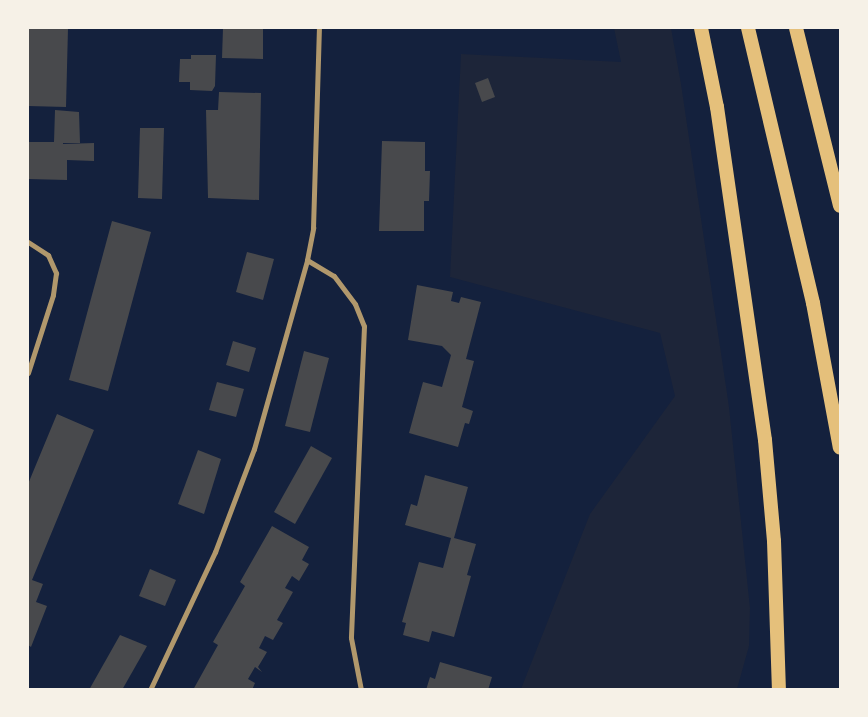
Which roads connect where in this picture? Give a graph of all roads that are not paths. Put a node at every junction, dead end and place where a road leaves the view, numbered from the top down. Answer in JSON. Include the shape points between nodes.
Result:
{"nodes":[{"id":1,"x":320,"y":28,"type":"edge"},
{"id":2,"x":701,"y":28,"type":"edge"},
{"id":3,"x":748,"y":28,"type":"edge"},
{"id":4,"x":796,"y":28,"type":"edge"},
{"id":5,"x":840,"y":206,"type":"edge"},
{"id":6,"x":28,"y":242,"type":"edge"},
{"id":7,"x":307,"y":260,"type":"junction"},
{"id":8,"x":28,"y":373,"type":"edge"},
{"id":9,"x":840,"y":448,"type":"edge"},
{"id":10,"x":150,"y":690,"type":"edge"},
{"id":11,"x":361,"y":690,"type":"edge"},
{"id":12,"x":779,"y":690,"type":"edge"}],
"edges":[{"from":1,"to":7,"type":"street","via":[[313,228]]},
{"from":2,"to":12,"type":"highway","via":[[717,108],[766,440],[774,541]]},
{"from":3,"to":9,"type":"highway","via":[[813,303]]},
{"from":4,"to":5,"type":"highway"},
{"from":6,"to":8,"type":"street","via":[[48,255],[56,273]]},
{"from":7,"to":10,"type":"street","via":[[254,449],[215,552]]},
{"from":7,"to":11,"type":"street","via":[[334,276],[355,304],[364,326],[351,638]]}]}
